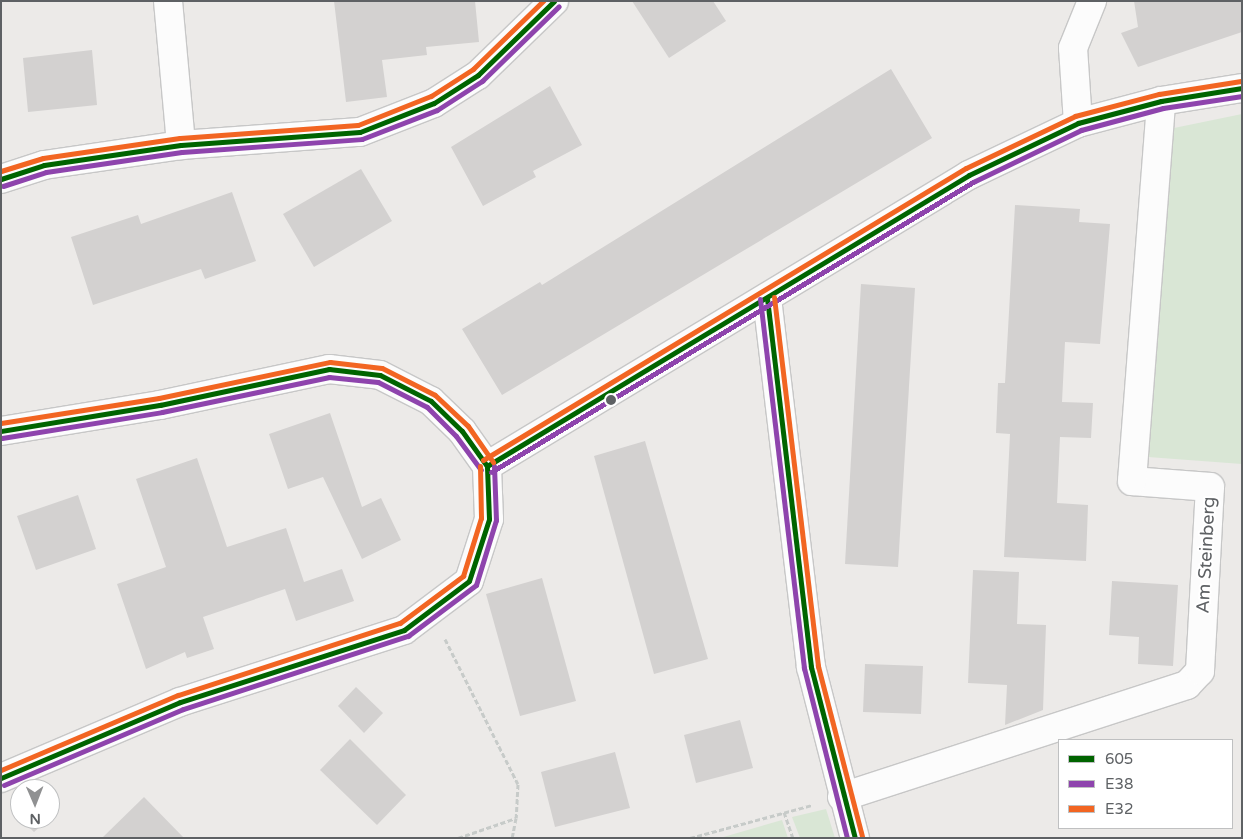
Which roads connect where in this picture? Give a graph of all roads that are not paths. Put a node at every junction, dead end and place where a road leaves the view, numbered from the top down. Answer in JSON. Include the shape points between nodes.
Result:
{"nodes":[{"id":1,"x":168,"y":1,"type":"edge"},
{"id":2,"x":554,"y":1,"type":"edge"},
{"id":3,"x":1092,"y":1,"type":"edge"},
{"id":4,"x":1242,"y":88,"type":"edge"},
{"id":5,"x":1161,"y":101,"type":"junction"},
{"id":6,"x":1078,"y":122,"type":"junction"},
{"id":7,"x":181,"y":145,"type":"junction"},
{"id":8,"x":1,"y":179,"type":"edge"},
{"id":9,"x":767,"y":298,"type":"junction"},
{"id":10,"x":1,"y":431,"type":"edge"},
{"id":11,"x":487,"y":466,"type":"junction"},
{"id":12,"x":1,"y":778,"type":"edge"},
{"id":13,"x":842,"y":797,"type":"junction"},
{"id":14,"x":855,"y":838,"type":"edge"}],
"edges":[{"from":1,"to":7,"type":"street"},
{"from":2,"to":7,"type":"street","via":[[478,76],[434,103],[360,132]]},
{"from":3,"to":6,"type":"street","via":[[1073,48]]},
{"from":4,"to":5,"type":"street"},
{"from":5,"to":6,"type":"street"},
{"from":5,"to":13,"type":"street","name":"Am Steinberg","via":[[1132,480],[1210,487],[1200,672],[1187,685]]},
{"from":6,"to":9,"type":"street","via":[[969,175]]},
{"from":7,"to":8,"type":"street","via":[[44,165]]},
{"from":9,"to":11,"type":"street"},
{"from":9,"to":13,"type":"street","via":[[811,667]]},
{"from":10,"to":11,"type":"street","via":[[160,405],[329,369],[380,375],[431,401],[462,431]]},
{"from":11,"to":12,"type":"street","via":[[488,519],[469,581],[404,630],[180,702]]},
{"from":13,"to":14,"type":"street"}]}
